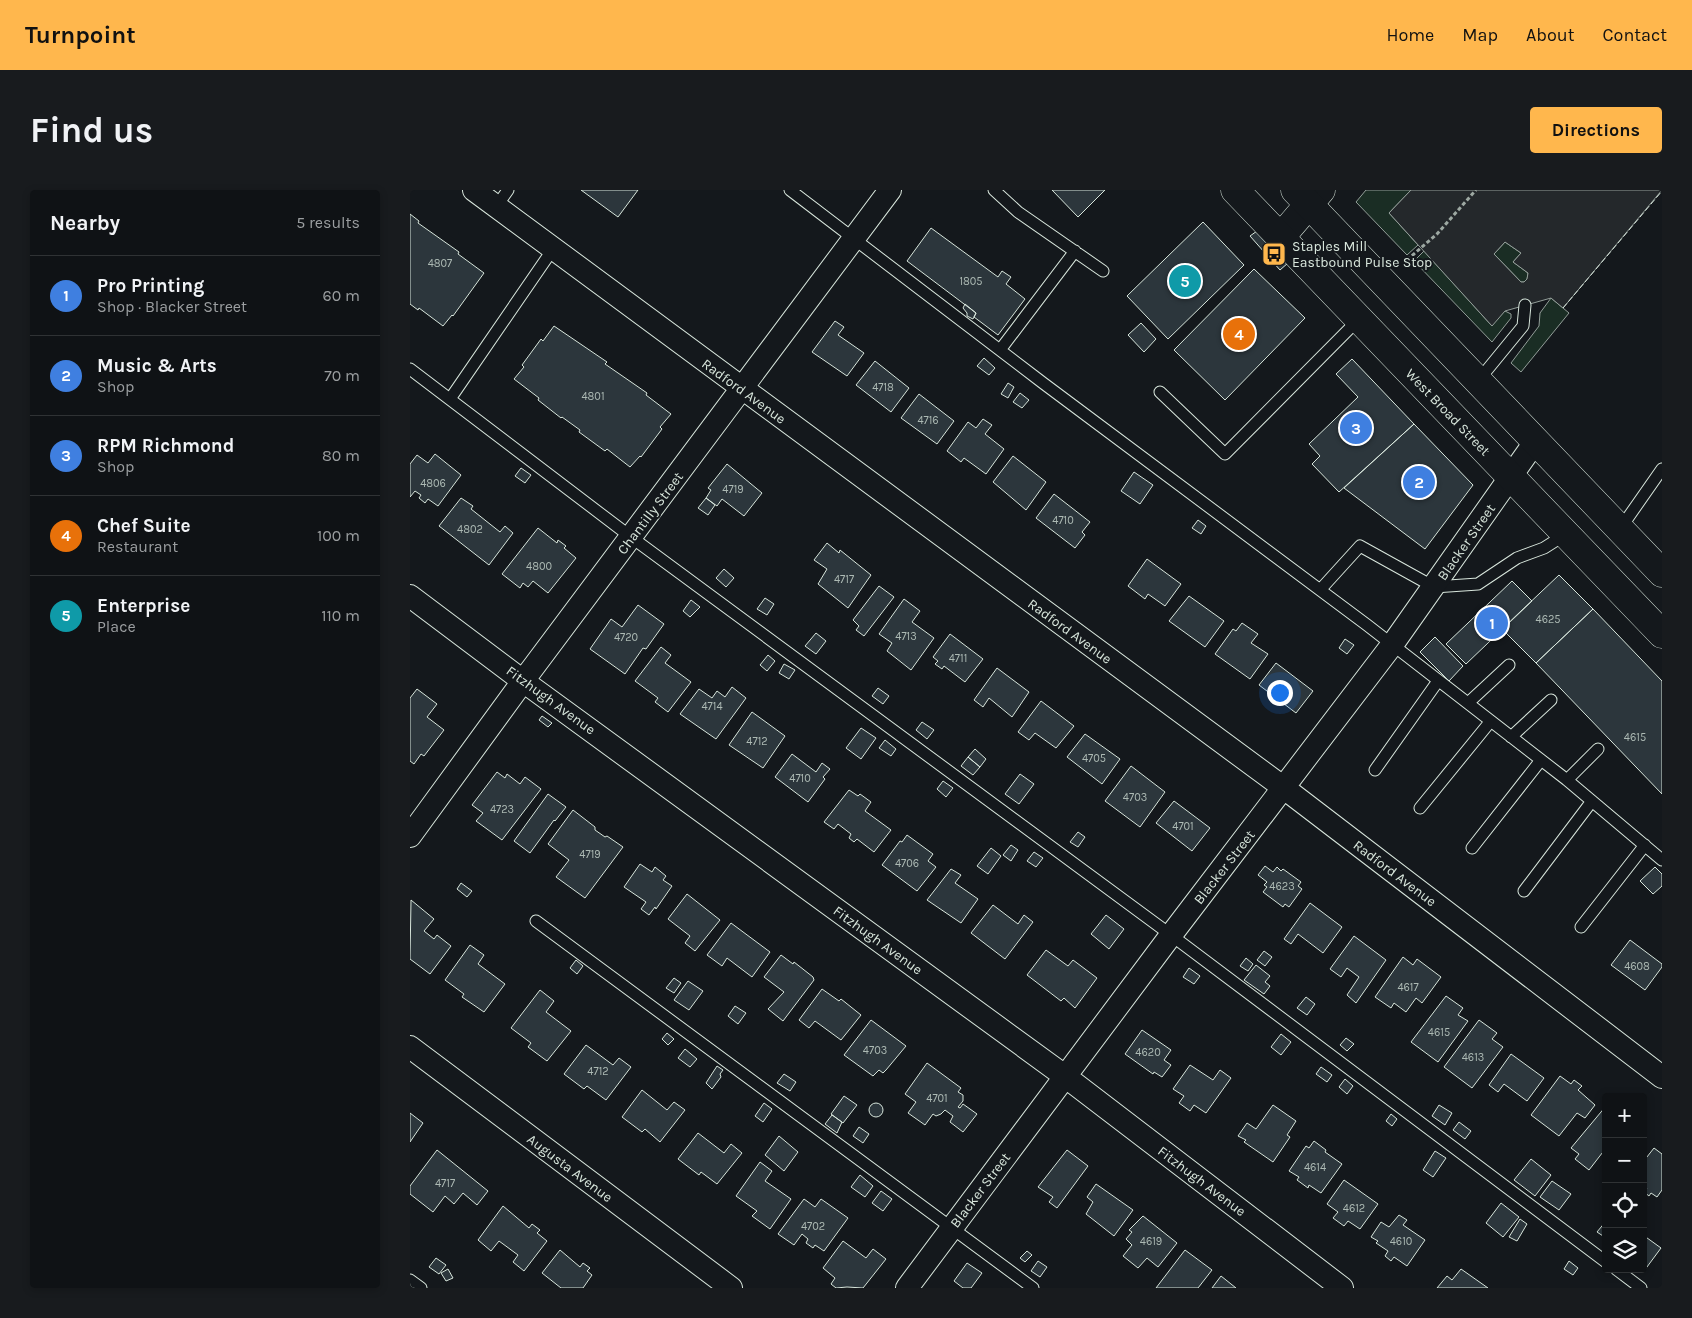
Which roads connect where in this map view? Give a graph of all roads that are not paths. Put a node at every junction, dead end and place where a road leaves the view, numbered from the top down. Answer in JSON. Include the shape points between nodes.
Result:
{"nodes":[{"id":1,"x":474,"y":190,"type":"edge"},
{"id":2,"x":790,"y":190,"type":"edge"},
{"id":3,"x":890,"y":190,"type":"edge"},
{"id":4,"x":994,"y":190,"type":"edge"},
{"id":5,"x":1235,"y":190,"type":"edge"},
{"id":6,"x":1308,"y":195,"type":"edge"},
{"id":7,"x":502,"y":198,"type":"edge"},
{"id":8,"x":854,"y":238,"type":"junction"},
{"id":9,"x":1280,"y":238,"type":"junction"},
{"id":10,"x":553,"y":249,"type":"junction"},
{"id":11,"x":1075,"y":251,"type":"junction"},
{"id":12,"x":1103,"y":271,"type":"dead end"},
{"id":13,"x":1525,"y":305,"type":"dead end"},
{"id":14,"x":1359,"y":319,"type":"junction"},
{"id":15,"x":1000,"y":350,"type":"junction"},
{"id":16,"x":410,"y":369,"type":"edge"},
{"id":17,"x":1478,"y":381,"type":"junction"},
{"id":18,"x":742,"y":390,"type":"junction"},
{"id":19,"x":1160,"y":392,"type":"dead end"},
{"id":20,"x":450,"y":399,"type":"junction"},
{"id":21,"x":1536,"y":442,"type":"junction"},
{"id":22,"x":1662,"y":470,"type":"edge"},
{"id":23,"x":1511,"y":478,"type":"junction"},
{"id":24,"x":1620,"y":529,"type":"junction"},
{"id":25,"x":1566,"y":534,"type":"junction"},
{"id":26,"x":631,"y":537,"type":"junction"},
{"id":27,"x":1662,"y":573,"type":"edge"},
{"id":28,"x":1434,"y":587,"type":"junction"},
{"id":29,"x":1320,"y":590,"type":"junction"},
{"id":30,"x":410,"y":596,"type":"edge"},
{"id":31,"x":1662,"y":634,"type":"edge"},
{"id":32,"x":1392,"y":645,"type":"junction"},
{"id":33,"x":1508,"y":665,"type":"dead end"},
{"id":34,"x":524,"y":681,"type":"junction"},
{"id":35,"x":1438,"y":681,"type":"junction"},
{"id":36,"x":1551,"y":700,"type":"dead end"},
{"id":37,"x":1468,"y":703,"type":"junction"},
{"id":38,"x":1490,"y":722,"type":"junction"},
{"id":39,"x":1511,"y":737,"type":"junction"},
{"id":40,"x":1598,"y":749,"type":"dead end"},
{"id":41,"x":1541,"y":760,"type":"junction"},
{"id":42,"x":1375,"y":770,"type":"dead end"},
{"id":43,"x":1567,"y":780,"type":"junction"},
{"id":44,"x":1284,"y":788,"type":"junction"},
{"id":45,"x":1592,"y":801,"type":"junction"},
{"id":46,"x":1420,"y":808,"type":"dead end"},
{"id":47,"x":413,"y":827,"type":"edge"},
{"id":48,"x":1645,"y":845,"type":"junction"},
{"id":49,"x":1472,"y":848,"type":"dead end"},
{"id":50,"x":1662,"y":860,"type":"edge"},
{"id":51,"x":1524,"y":892,"type":"dead end"},
{"id":52,"x":536,"y":921,"type":"dead end"},
{"id":53,"x":1580,"y":927,"type":"dead end"},
{"id":54,"x":1171,"y":935,"type":"junction"},
{"id":55,"x":410,"y":1047,"type":"edge"},
{"id":56,"x":1066,"y":1077,"type":"junction"},
{"id":57,"x":1662,"y":1077,"type":"edge"},
{"id":58,"x":951,"y":1227,"type":"junction"},
{"id":59,"x":1602,"y":1259,"type":"edge"},
{"id":60,"x":1621,"y":1273,"type":"edge"},
{"id":61,"x":410,"y":1280,"type":"edge"},
{"id":62,"x":421,"y":1288,"type":"edge"},
{"id":63,"x":731,"y":1288,"type":"edge"},
{"id":64,"x":907,"y":1288,"type":"edge"},
{"id":65,"x":1032,"y":1288,"type":"edge"},
{"id":66,"x":1342,"y":1288,"type":"edge"},
{"id":67,"x":1641,"y":1288,"type":"edge"}],
"edges":[{"from":1,"to":7,"type":"street","name":"Radford Avenue"},
{"from":2,"to":8,"type":"lane"},
{"from":3,"to":8,"type":"street","name":"Chantilly Street"},
{"from":4,"to":11,"type":"lane","via":[[1018,212]]},
{"from":5,"to":9,"type":"main road","name":"West Broad Street"},
{"from":6,"to":9,"type":"main road"},
{"from":6,"to":17,"type":"main road"},
{"from":7,"to":10,"type":"street","name":"Radford Avenue"},
{"from":8,"to":15,"type":"lane"},
{"from":8,"to":18,"type":"street","name":"Chantilly Street"},
{"from":9,"to":14,"type":"main road","name":"West Broad Street"},
{"from":10,"to":18,"type":"street","name":"Radford Avenue"},
{"from":10,"to":20,"type":"lane"},
{"from":11,"to":12,"type":"lane"},
{"from":11,"to":15,"type":"lane"},
{"from":13,"to":17,"type":"lane","via":[[1524,326]]},
{"from":14,"to":19,"type":"lane","via":[[1225,454]]},
{"from":14,"to":23,"type":"main road","name":"West Broad Street"},
{"from":15,"to":29,"type":"lane"},
{"from":16,"to":20,"type":"lane"},
{"from":17,"to":21,"type":"main road"},
{"from":18,"to":26,"type":"street","name":"Chantilly Street"},
{"from":18,"to":44,"type":"street","name":"Radford Avenue"},
{"from":20,"to":26,"type":"lane"},
{"from":21,"to":23,"type":"street","name":"Blacker Street"},
{"from":21,"to":24,"type":"main road"},
{"from":22,"to":24,"type":"lane"},
{"from":23,"to":25,"type":"main road","name":"West Broad Street"},
{"from":23,"to":28,"type":"street","name":"Blacker Street"},
{"from":24,"to":27,"type":"main road"},
{"from":25,"to":28,"type":"lane","via":[[1544,548],[1517,558],[1478,584]]},
{"from":25,"to":31,"type":"main road","name":"West Broad Street"},
{"from":26,"to":34,"type":"street","name":"Chantilly Street"},
{"from":26,"to":54,"type":"lane"},
{"from":28,"to":29,"type":"lane","via":[[1360,546]]},
{"from":28,"to":32,"type":"street","name":"Blacker Street"},
{"from":29,"to":32,"type":"lane"},
{"from":30,"to":34,"type":"street","name":"Fitzhugh Avenue"},
{"from":32,"to":35,"type":"lane"},
{"from":32,"to":44,"type":"street","name":"Blacker Street"},
{"from":33,"to":37,"type":"lane"},
{"from":34,"to":47,"type":"street","name":"Chantilly Street"},
{"from":34,"to":56,"type":"street","name":"Fitzhugh Avenue"},
{"from":35,"to":37,"type":"lane"},
{"from":35,"to":42,"type":"lane"},
{"from":36,"to":39,"type":"lane"},
{"from":37,"to":38,"type":"lane"},
{"from":38,"to":39,"type":"lane"},
{"from":38,"to":46,"type":"lane"},
{"from":39,"to":41,"type":"lane"},
{"from":40,"to":43,"type":"lane"},
{"from":41,"to":43,"type":"lane"},
{"from":41,"to":49,"type":"lane"},
{"from":43,"to":45,"type":"lane"},
{"from":44,"to":54,"type":"street","name":"Blacker Street"},
{"from":44,"to":57,"type":"street","name":"Radford Avenue"},
{"from":45,"to":48,"type":"lane"},
{"from":45,"to":51,"type":"lane"},
{"from":48,"to":50,"type":"lane"},
{"from":48,"to":53,"type":"lane"},
{"from":52,"to":58,"type":"lane"},
{"from":54,"to":56,"type":"street","name":"Blacker Street"},
{"from":54,"to":59,"type":"lane"},
{"from":55,"to":63,"type":"street","name":"Augusta Avenue"},
{"from":56,"to":58,"type":"street","name":"Blacker Street"},
{"from":56,"to":66,"type":"street","name":"Fitzhugh Avenue"},
{"from":58,"to":64,"type":"street","name":"Blacker Street"},
{"from":58,"to":65,"type":"lane"},
{"from":60,"to":67,"type":"lane"},
{"from":61,"to":62,"type":"lane"}]}
